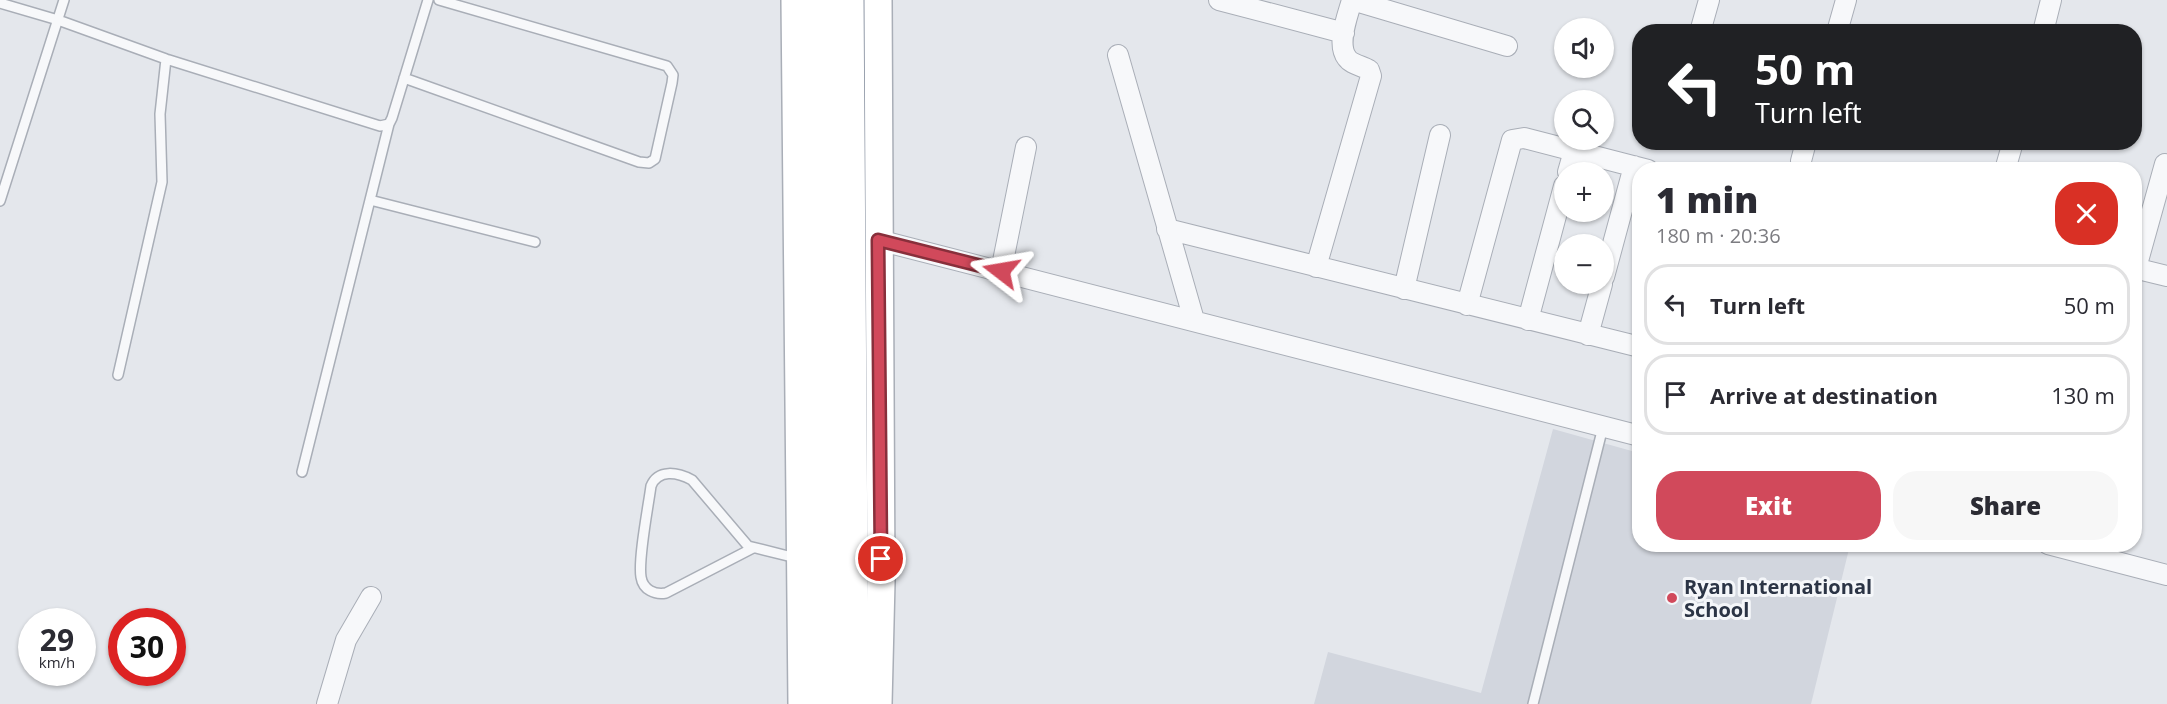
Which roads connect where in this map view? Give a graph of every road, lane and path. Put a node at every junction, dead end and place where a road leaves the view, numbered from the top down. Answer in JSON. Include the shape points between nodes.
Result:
{"nodes":[{"id":1,"x":64,"y":0,"type":"edge"},
{"id":2,"x":428,"y":0,"type":"edge"},
{"id":3,"x":439,"y":0,"type":"edge"},
{"id":4,"x":795,"y":0,"type":"edge"},
{"id":5,"x":817,"y":0,"type":"edge"},
{"id":6,"x":847,"y":0,"type":"edge"},
{"id":7,"x":878,"y":0,"type":"edge"},
{"id":8,"x":1219,"y":0,"type":"edge"},
{"id":9,"x":1352,"y":0,"type":"edge"},
{"id":10,"x":1710,"y":0,"type":"edge"},
{"id":11,"x":1846,"y":0,"type":"edge"},
{"id":12,"x":2051,"y":0,"type":"edge"},
{"id":13,"x":0,"y":3,"type":"edge"},
{"id":14,"x":58,"y":20,"type":"junction"},
{"id":15,"x":1702,"y":24,"type":"edge"},
{"id":16,"x":1839,"y":24,"type":"edge"},
{"id":17,"x":2045,"y":24,"type":"edge"},
{"id":18,"x":1344,"y":33,"type":"junction"},
{"id":19,"x":1508,"y":46,"type":"dead end"},
{"id":20,"x":1118,"y":55,"type":"dead end"},
{"id":21,"x":166,"y":59,"type":"junction"},
{"id":22,"x":404,"y":78,"type":"junction"},
{"id":23,"x":389,"y":124,"type":"junction"},
{"id":24,"x":1440,"y":135,"type":"dead end"},
{"id":25,"x":1026,"y":147,"type":"dead end"},
{"id":26,"x":1574,"y":151,"type":"junction"},
{"id":27,"x":1571,"y":162,"type":"edge"},
{"id":28,"x":2164,"y":164,"type":"dead end"},
{"id":29,"x":1632,"y":166,"type":"edge"},
{"id":30,"x":1632,"y":195,"type":"edge"},
{"id":31,"x":370,"y":200,"type":"junction"},
{"id":32,"x":0,"y":201,"type":"edge"},
{"id":33,"x":1554,"y":222,"type":"edge"},
{"id":34,"x":1167,"y":229,"type":"junction"},
{"id":35,"x":878,"y":240,"type":"junction"},
{"id":36,"x":535,"y":242,"type":"dead end"},
{"id":37,"x":2142,"y":243,"type":"edge"},
{"id":38,"x":1614,"y":248,"type":"edge"},
{"id":39,"x":1316,"y":267,"type":"junction"},
{"id":40,"x":2142,"y":270,"type":"edge"},
{"id":41,"x":1001,"y":271,"type":"junction"},
{"id":42,"x":2167,"y":276,"type":"edge"},
{"id":43,"x":1404,"y":289,"type":"junction"},
{"id":44,"x":1599,"y":294,"type":"edge"},
{"id":45,"x":1467,"y":305,"type":"junction"},
{"id":46,"x":1194,"y":320,"type":"junction"},
{"id":47,"x":1528,"y":320,"type":"junction"},
{"id":48,"x":1588,"y":334,"type":"junction"},
{"id":49,"x":1632,"y":345,"type":"edge"},
{"id":50,"x":118,"y":375,"type":"dead end"},
{"id":51,"x":1603,"y":427,"type":"junction"},
{"id":52,"x":1632,"y":434,"type":"edge"},
{"id":53,"x":302,"y":472,"type":"dead end"},
{"id":54,"x":753,"y":548,"type":"junction"},
{"id":55,"x":2079,"y":552,"type":"edge"},
{"id":56,"x":802,"y":559,"type":"junction"},
{"id":57,"x":2167,"y":575,"type":"edge"},
{"id":58,"x":371,"y":597,"type":"dead end"},
{"id":59,"x":327,"y":704,"type":"edge"},
{"id":60,"x":802,"y":704,"type":"edge"},
{"id":61,"x":823,"y":704,"type":"edge"},
{"id":62,"x":852,"y":704,"type":"edge"},
{"id":63,"x":878,"y":704,"type":"edge"},
{"id":64,"x":1533,"y":704,"type":"edge"}],
"edges":[{"from":1,"to":14,"type":"lane"},
{"from":2,"to":22,"type":"lane"},
{"from":3,"to":22,"type":"lane","via":[[667,66],[673,75],[672,83],[655,159],[639,162]]},
{"from":4,"to":56,"type":"main road"},
{"from":5,"to":61,"type":"highway"},
{"from":6,"to":62,"type":"highway"},
{"from":7,"to":35,"type":"main road"},
{"from":8,"to":18,"type":"street"},
{"from":9,"to":18,"type":"street"},
{"from":9,"to":19,"type":"street"},
{"from":10,"to":15,"type":"street"},
{"from":11,"to":16,"type":"street"},
{"from":12,"to":17,"type":"street"},
{"from":13,"to":14,"type":"lane"},
{"from":14,"to":21,"type":"lane"},
{"from":14,"to":32,"type":"lane"},
{"from":18,"to":39,"type":"street","via":[[1346,57],[1369,70],[1371,76]]},
{"from":20,"to":34,"type":"street"},
{"from":21,"to":23,"type":"lane","via":[[368,124]]},
{"from":21,"to":50,"type":"lane","via":[[160,114],[162,182]]},
{"from":22,"to":23,"type":"lane"},
{"from":23,"to":31,"type":"lane"},
{"from":24,"to":43,"type":"street"},
{"from":25,"to":41,"type":"street"},
{"from":26,"to":27,"type":"street"},
{"from":26,"to":29,"type":"street"},
{"from":26,"to":45,"type":"street","via":[[1524,138],[1512,140]]},
{"from":28,"to":37,"type":"street"},
{"from":30,"to":38,"type":"street"},
{"from":31,"to":36,"type":"lane"},
{"from":31,"to":53,"type":"lane"},
{"from":33,"to":47,"type":"street"},
{"from":34,"to":39,"type":"street"},
{"from":34,"to":46,"type":"street"},
{"from":35,"to":41,"type":"street"},
{"from":35,"to":63,"type":"main road"},
{"from":39,"to":43,"type":"street"},
{"from":40,"to":42,"type":"street"},
{"from":41,"to":46,"type":"street"},
{"from":43,"to":45,"type":"street"},
{"from":44,"to":48,"type":"street"},
{"from":45,"to":47,"type":"street"},
{"from":46,"to":51,"type":"street"},
{"from":47,"to":48,"type":"street"},
{"from":48,"to":49,"type":"street"},
{"from":51,"to":52,"type":"street"},
{"from":51,"to":64,"type":"lane"},
{"from":54,"to":54,"type":"lane","via":[[692,480],[676,474],[654,478],[641,576],[648,589],[656,594],[666,592]]},
{"from":54,"to":56,"type":"lane"},
{"from":55,"to":57,"type":"street"},
{"from":56,"to":60,"type":"main road"},
{"from":58,"to":59,"type":"street","via":[[349,633]]}]}
